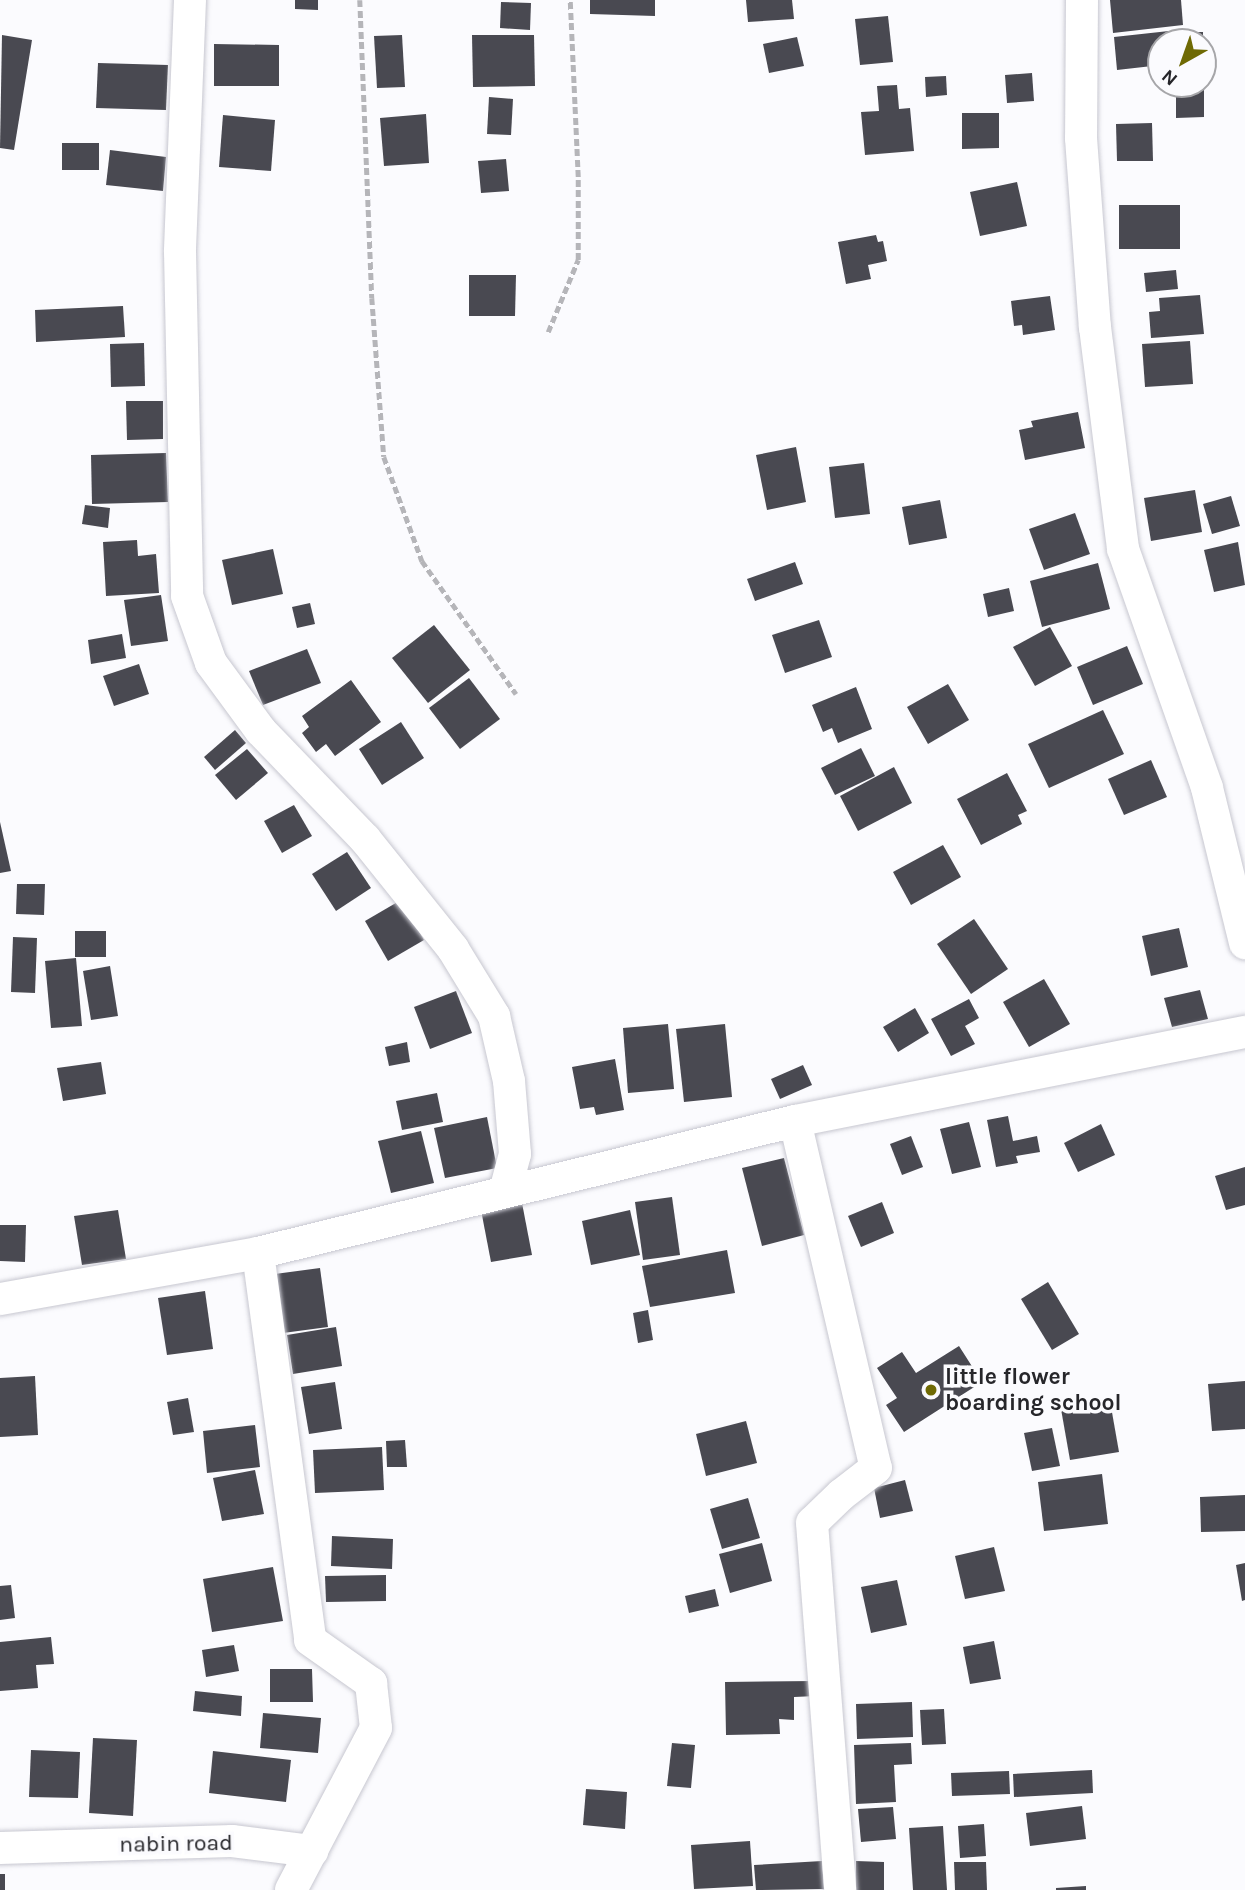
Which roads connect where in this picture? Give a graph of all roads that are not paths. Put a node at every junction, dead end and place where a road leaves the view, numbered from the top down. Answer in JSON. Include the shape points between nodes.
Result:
{"nodes":[{"id":1,"x":190,"y":0,"type":"edge"},
{"id":2,"x":1082,"y":0,"type":"edge"},
{"id":3,"x":1245,"y":943,"type":"edge"},
{"id":4,"x":1245,"y":1032,"type":"edge"},
{"id":5,"x":795,"y":1121,"type":"junction"},
{"id":6,"x":505,"y":1192,"type":"junction"},
{"id":7,"x":258,"y":1253,"type":"junction"},
{"id":8,"x":0,"y":1298,"type":"edge"},
{"id":9,"x":0,"y":1849,"type":"edge"},
{"id":10,"x":312,"y":1851,"type":"junction"},
{"id":11,"x":292,"y":1890,"type":"edge"},
{"id":12,"x":840,"y":1890,"type":"edge"}],
"edges":[{"from":1,"to":6,"type":"street","via":[[180,252],[187,596],[211,663],[261,731],[365,839],[453,949],[494,1016],[509,1081],[515,1154]]},
{"from":2,"to":3,"type":"street","via":[[1081,138],[1094,313],[1123,549],[1207,788]]},
{"from":4,"to":5,"type":"street"},
{"from":5,"to":6,"type":"street"},
{"from":5,"to":12,"type":"street","via":[[876,1468],[812,1523]]},
{"from":6,"to":7,"type":"street"},
{"from":7,"to":8,"type":"street"},
{"from":7,"to":10,"type":"street","via":[[310,1640],[372,1683],[376,1728]]},
{"from":9,"to":10,"type":"street","name":"nabin road","via":[[232,1842]]},
{"from":10,"to":11,"type":"street"}]}
